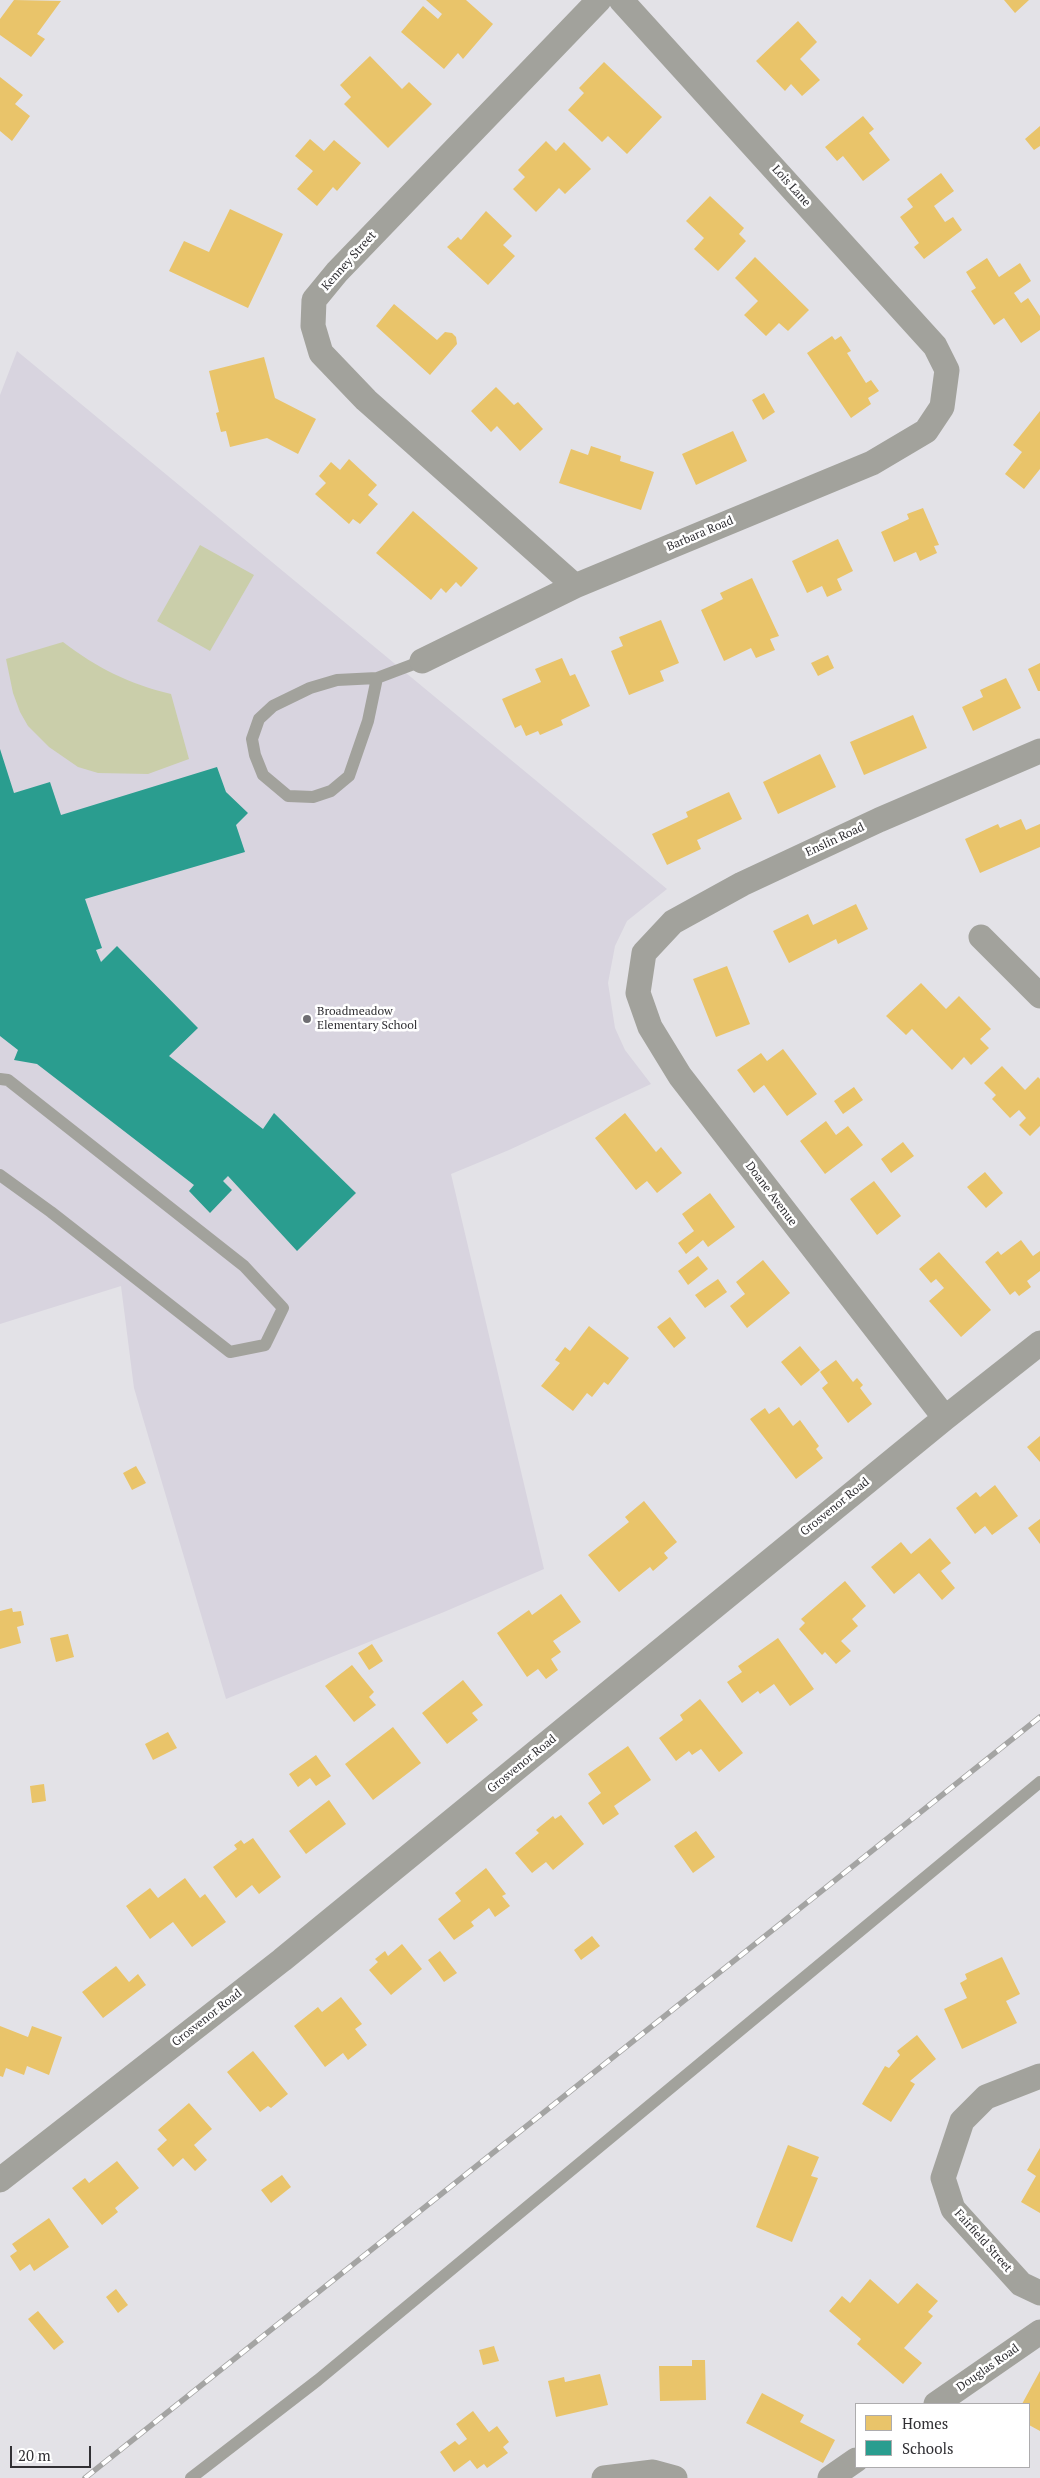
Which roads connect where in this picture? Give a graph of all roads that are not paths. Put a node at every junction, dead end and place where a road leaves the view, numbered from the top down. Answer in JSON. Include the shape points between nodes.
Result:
{"nodes":[{"id":1,"x":599,"y":0,"type":"edge"},
{"id":2,"x":621,"y":0,"type":"edge"},
{"id":3,"x":946,"y":381,"type":"joint"},
{"id":4,"x":576,"y":586,"type":"junction"},
{"id":5,"x":422,"y":661,"type":"joint"},
{"id":6,"x":377,"y":678,"type":"junction"},
{"id":7,"x":1040,"y":751,"type":"edge"},
{"id":8,"x":981,"y":937,"type":"dead end"},
{"id":9,"x":644,"y":953,"type":"joint"},
{"id":10,"x":1040,"y":996,"type":"edge"},
{"id":11,"x":0,"y":1079,"type":"edge"},
{"id":12,"x":0,"y":1175,"type":"edge"},
{"id":13,"x":1040,"y":1343,"type":"edge"},
{"id":14,"x":945,"y":1418,"type":"junction"},
{"id":15,"x":1040,"y":1782,"type":"edge"},
{"id":16,"x":1040,"y":2076,"type":"edge"},
{"id":17,"x":0,"y":2180,"type":"edge"},
{"id":18,"x":1040,"y":2293,"type":"edge"},
{"id":19,"x":1040,"y":2332,"type":"edge"},
{"id":20,"x":937,"y":2403,"type":"edge"},
{"id":21,"x":855,"y":2461,"type":"edge"},
{"id":22,"x":191,"y":2478,"type":"edge"},
{"id":23,"x":604,"y":2478,"type":"edge"},
{"id":24,"x":675,"y":2478,"type":"edge"},
{"id":25,"x":830,"y":2478,"type":"edge"}],
"edges":[{"from":1,"to":4,"type":"street","name":"Kenney Street","via":[[337,272],[314,300],[313,326],[320,353],[366,400]]},
{"from":2,"to":3,"type":"street","name":"Lois Lane","via":[[934,346],[947,370]]},
{"from":3,"to":4,"type":"street","name":"Barbara Road","via":[[942,407],[926,431],[872,463]]},
{"from":4,"to":5,"type":"street","name":"Barbara Road"},
{"from":5,"to":6,"type":"lane"},
{"from":6,"to":6,"type":"lane","via":[[368,721],[349,776],[331,791],[312,797],[288,796],[263,775],[252,739],[259,719],[273,706],[310,688],[337,680]]},
{"from":7,"to":9,"type":"street","name":"Enslin Road","via":[[879,820],[742,884],[673,922]]},
{"from":8,"to":10,"type":"street"},
{"from":9,"to":14,"type":"street","name":"Doane Avenue","via":[[638,993],[650,1027],[680,1076]]},
{"from":11,"to":12,"type":"lane","via":[[8,1080],[244,1266],[283,1308],[265,1345],[230,1352]]},
{"from":13,"to":14,"type":"street","name":"Grosvenor Road"},
{"from":14,"to":17,"type":"street","name":"Grosvenor Road","via":[[282,1960]]},
{"from":15,"to":22,"type":"lane","via":[[318,2380]]},
{"from":16,"to":18,"type":"street","name":"Fairfield Street","via":[[986,2098],[962,2122],[943,2178],[953,2208],[1021,2284]]},
{"from":19,"to":20,"type":"street","name":"Douglas Road"},
{"from":21,"to":25,"type":"street"},
{"from":23,"to":24,"type":"street","via":[[653,2472]]}]}
